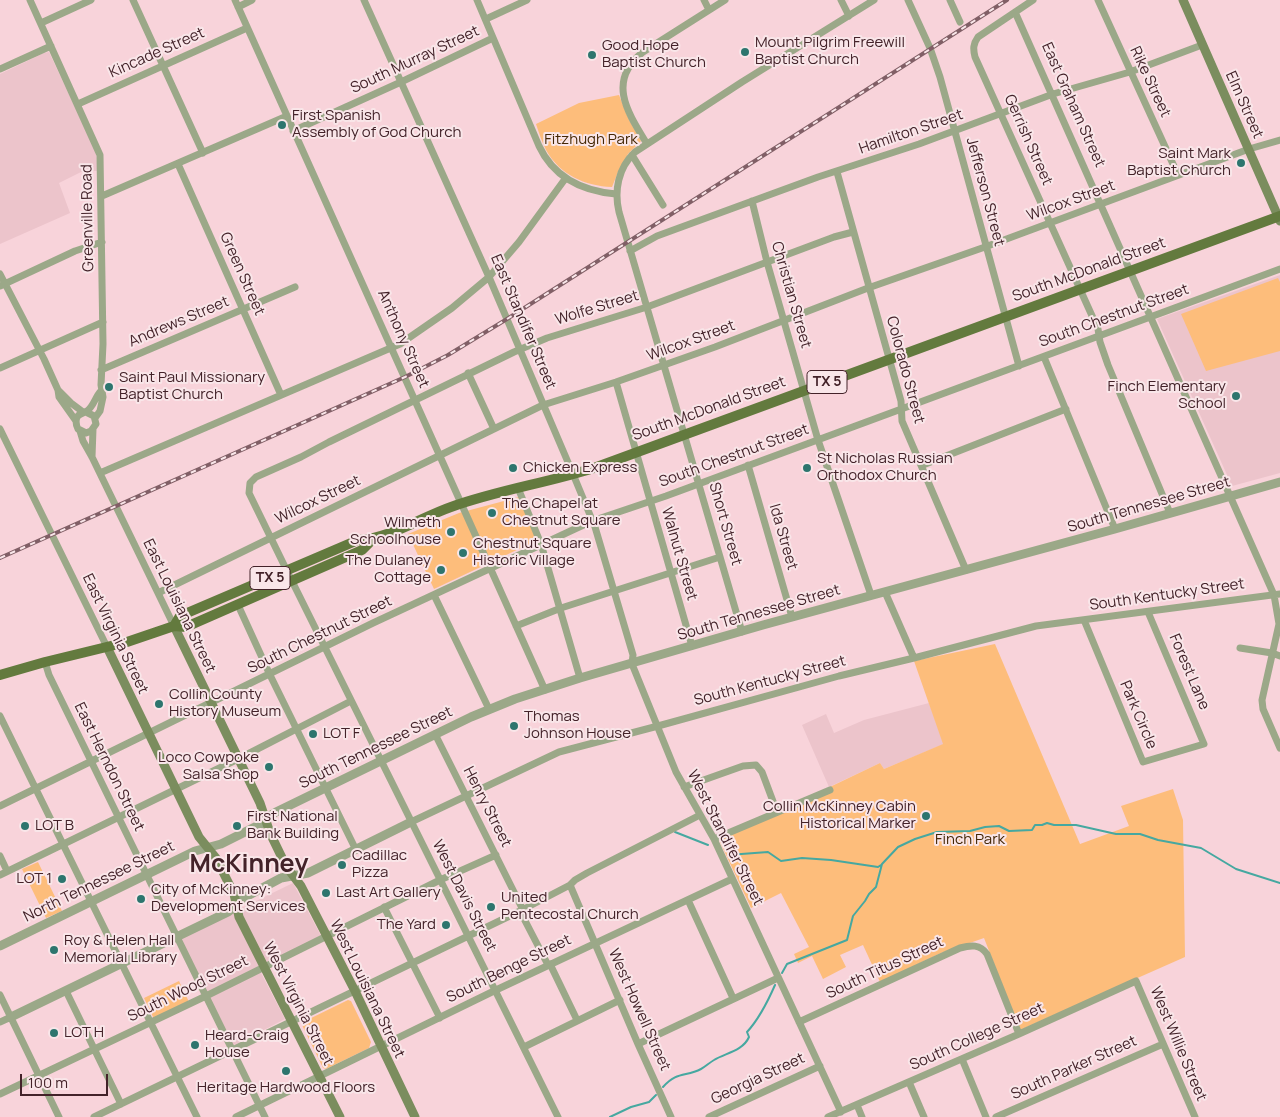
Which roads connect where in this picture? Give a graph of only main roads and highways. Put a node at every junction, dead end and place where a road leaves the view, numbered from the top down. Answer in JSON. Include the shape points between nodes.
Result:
{"nodes":[{"id":1,"x":1183,"y":0,"type":"edge"},
{"id":2,"x":1279,"y":218,"type":"edge"},
{"id":3,"x":372,"y":540,"type":"junction"},
{"id":4,"x":174,"y":626,"type":"junction"},
{"id":5,"x":107,"y":647,"type":"junction"},
{"id":6,"x":0,"y":675,"type":"edge"},
{"id":7,"x":292,"y":875,"type":"joint"},
{"id":8,"x":236,"y":902,"type":"joint"},
{"id":9,"x":340,"y":1117,"type":"edge"},
{"id":10,"x":415,"y":1117,"type":"edge"}],
"edges":[{"from":1,"to":2,"type":"main road","name":"Elm Street"},
{"from":2,"to":3,"type":"main road","name":"South McDonald Street","number":"TX 5","via":[[636,452],[573,474],[462,503]]},
{"from":3,"to":4,"type":"main road","name":"South McDonald Street","number":"TX 5","via":[[362,550],[292,581],[186,627]]},
{"from":3,"to":4,"type":"main road","name":"South McDonald Street","number":"TX 5","via":[[358,540],[180,616]]},
{"from":4,"to":5,"type":"main road","number":"TX 5"},
{"from":4,"to":7,"type":"main road","name":"East Louisiana Street"},
{"from":5,"to":6,"type":"main road","number":"TX 5"},
{"from":5,"to":8,"type":"main road","name":"East Virginia Street","via":[[199,837],[220,866]]},
{"from":7,"to":10,"type":"main road","name":"West Louisiana Street","via":[[301,886]]},
{"from":8,"to":9,"type":"main road","name":"West Virginia Street","via":[[239,917]]}]}
